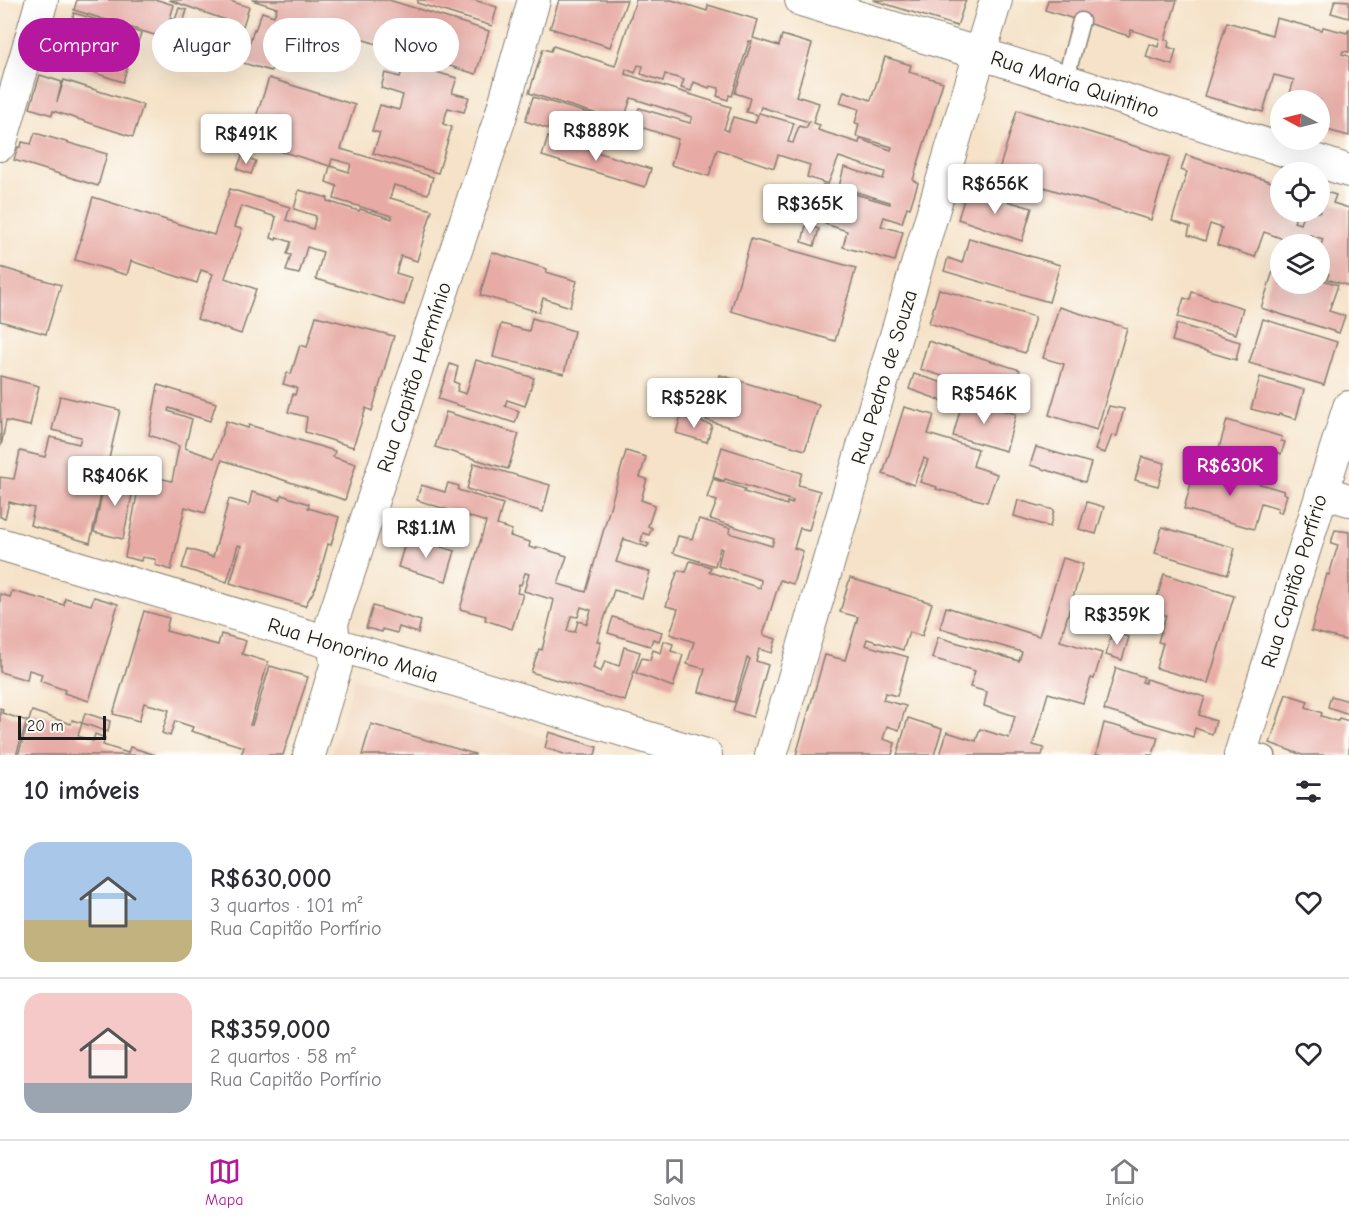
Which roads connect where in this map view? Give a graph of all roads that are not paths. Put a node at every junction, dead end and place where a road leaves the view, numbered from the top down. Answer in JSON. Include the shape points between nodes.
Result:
{"nodes":[{"id":1,"x":42,"y":0,"type":"edge"},
{"id":2,"x":534,"y":0,"type":"edge"},
{"id":3,"x":801,"y":0,"type":"edge"},
{"id":4,"x":996,"y":0,"type":"edge"},
{"id":5,"x":1081,"y":21,"type":"dead end"},
{"id":6,"x":980,"y":54,"type":"junction"},
{"id":7,"x":1065,"y":81,"type":"junction"},
{"id":8,"x":0,"y":145,"type":"edge"},
{"id":9,"x":1349,"y":171,"type":"edge"},
{"id":10,"x":1349,"y":407,"type":"edge"},
{"id":11,"x":1335,"y":496,"type":"edge"},
{"id":12,"x":0,"y":544,"type":"edge"},
{"id":13,"x":333,"y":644,"type":"junction"},
{"id":14,"x":1250,"y":752,"type":"edge"},
{"id":15,"x":309,"y":755,"type":"edge"},
{"id":16,"x":706,"y":755,"type":"edge"},
{"id":17,"x":771,"y":755,"type":"edge"}],
"edges":[{"from":1,"to":8,"type":"street"},
{"from":2,"to":13,"type":"street","name":"Rua Capitão Hermínio","via":[[502,112],[332,623]]},
{"from":3,"to":6,"type":"street","name":"Rua Maria Quintino"},
{"from":4,"to":6,"type":"street","name":"Rua Pedro de Souza"},
{"from":5,"to":7,"type":"lane"},
{"from":6,"to":7,"type":"street","name":"Rua Maria Quintino"},
{"from":6,"to":17,"type":"street","name":"Rua Pedro de Souza"},
{"from":7,"to":9,"type":"street","name":"Rua Maria Quintino"},
{"from":10,"to":11,"type":"street","name":"Rua Capitão Porfírio"},
{"from":11,"to":14,"type":"street","name":"Rua Capitão Porfírio"},
{"from":12,"to":13,"type":"street","name":"Rua Honorino Maia"},
{"from":13,"to":15,"type":"street","name":"Rua Capitão Hermínio","via":[[336,666]]},
{"from":13,"to":16,"type":"street","name":"Rua Honorino Maia"}]}
